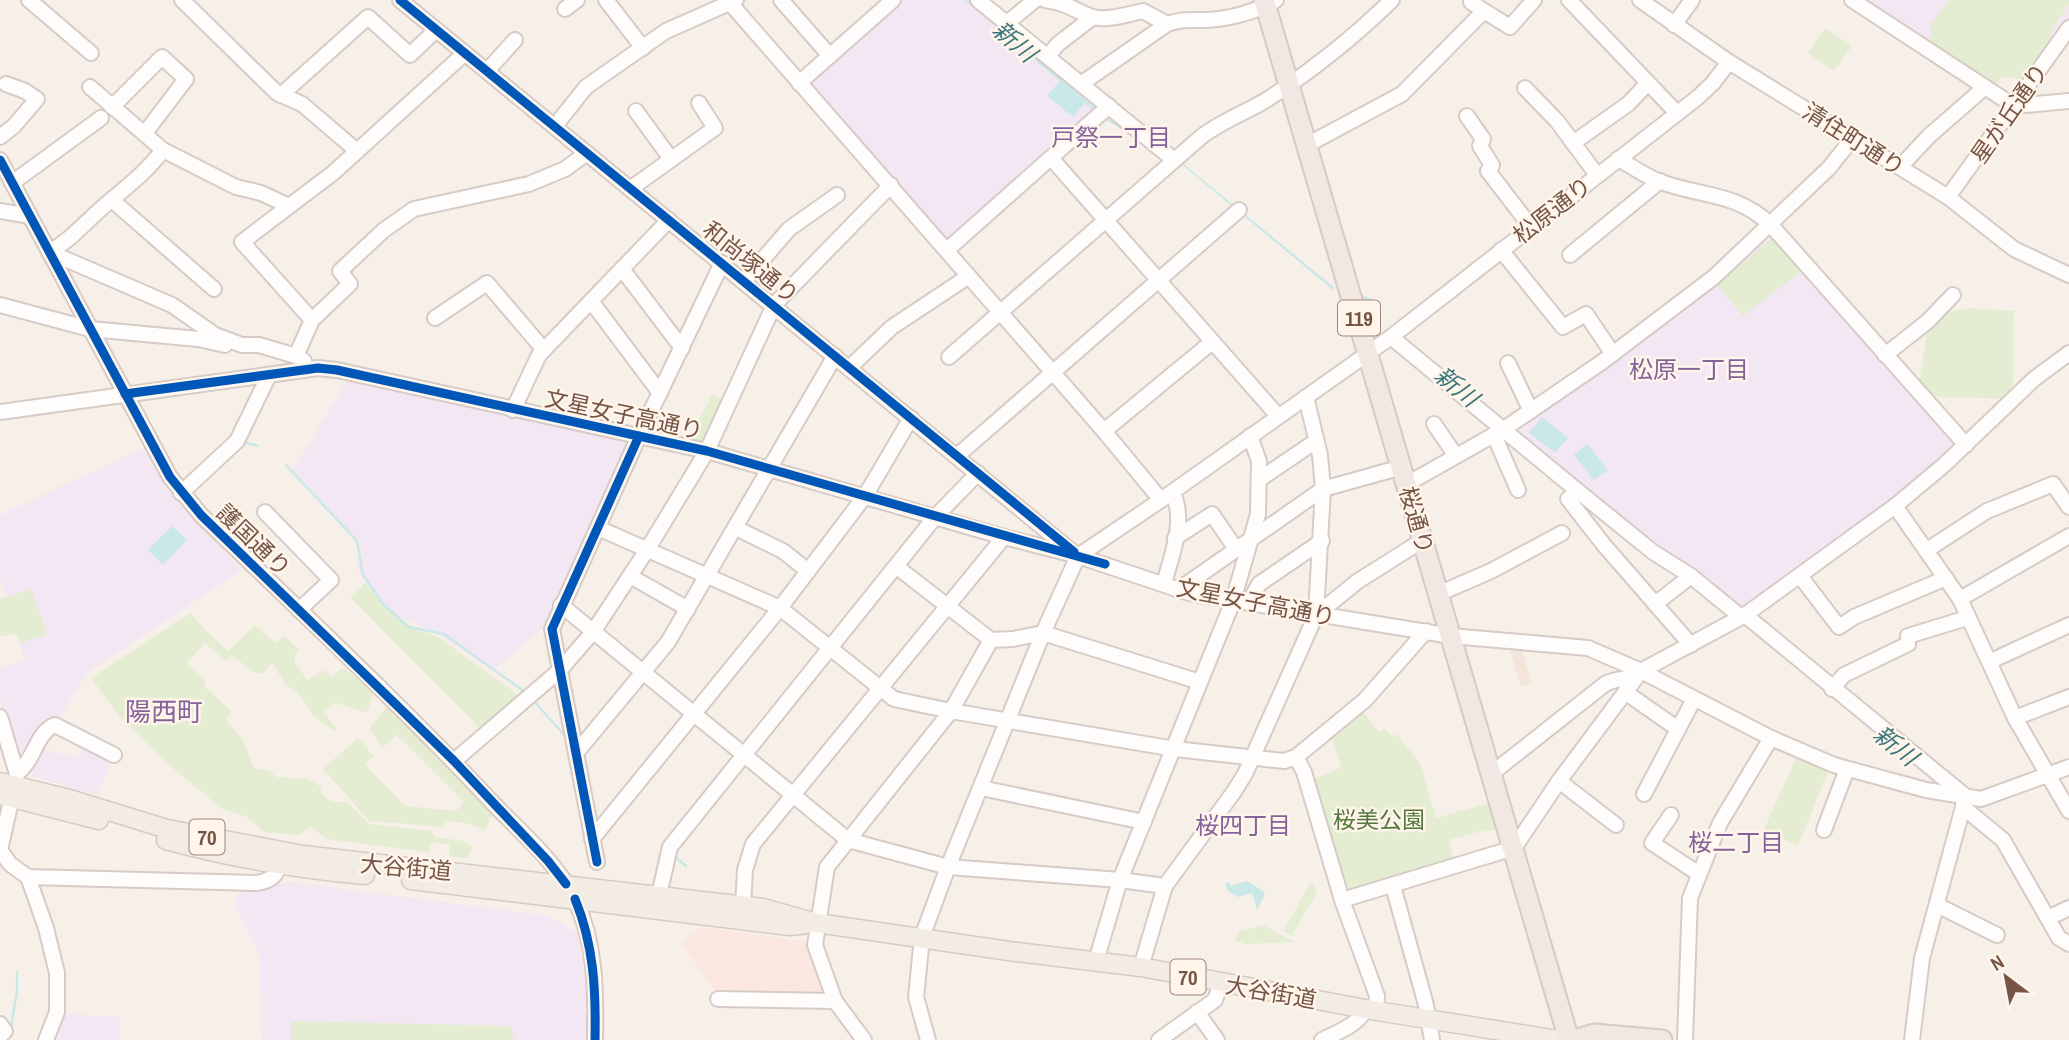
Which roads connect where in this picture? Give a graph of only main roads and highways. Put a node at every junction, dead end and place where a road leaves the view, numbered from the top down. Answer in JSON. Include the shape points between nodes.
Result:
{"nodes":[{"id":1,"x":1269,"y":2,"type":"edge"},
{"id":2,"x":9,"y":787,"type":"edge"},
{"id":3,"x":570,"y":892,"type":"junction"},
{"id":4,"x":817,"y":923,"type":"junction"},
{"id":5,"x":1558,"y":1040,"type":"edge"},
{"id":6,"x":1572,"y":1040,"type":"edge"},
{"id":7,"x":1662,"y":1040,"type":"edge"}],
"edges":[{"from":1,"to":6,"type":"highway","name":"桜通り","number":"119","via":[[1289,84]]},
{"from":2,"to":3,"type":"main road","name":"大谷街道","number":"70","via":[[209,851],[383,866]]},
{"from":3,"to":4,"type":"main road","name":"大谷街道","number":"70","via":[[790,926]]},
{"from":3,"to":4,"type":"main road","name":"大谷街道","number":"70","via":[[659,895],[785,913]]},
{"from":4,"to":5,"type":"main road","name":"大谷街道","number":"70","via":[[1141,967]]},
{"from":6,"to":7,"type":"highway","number":"119","via":[[1594,1034]]}]}
